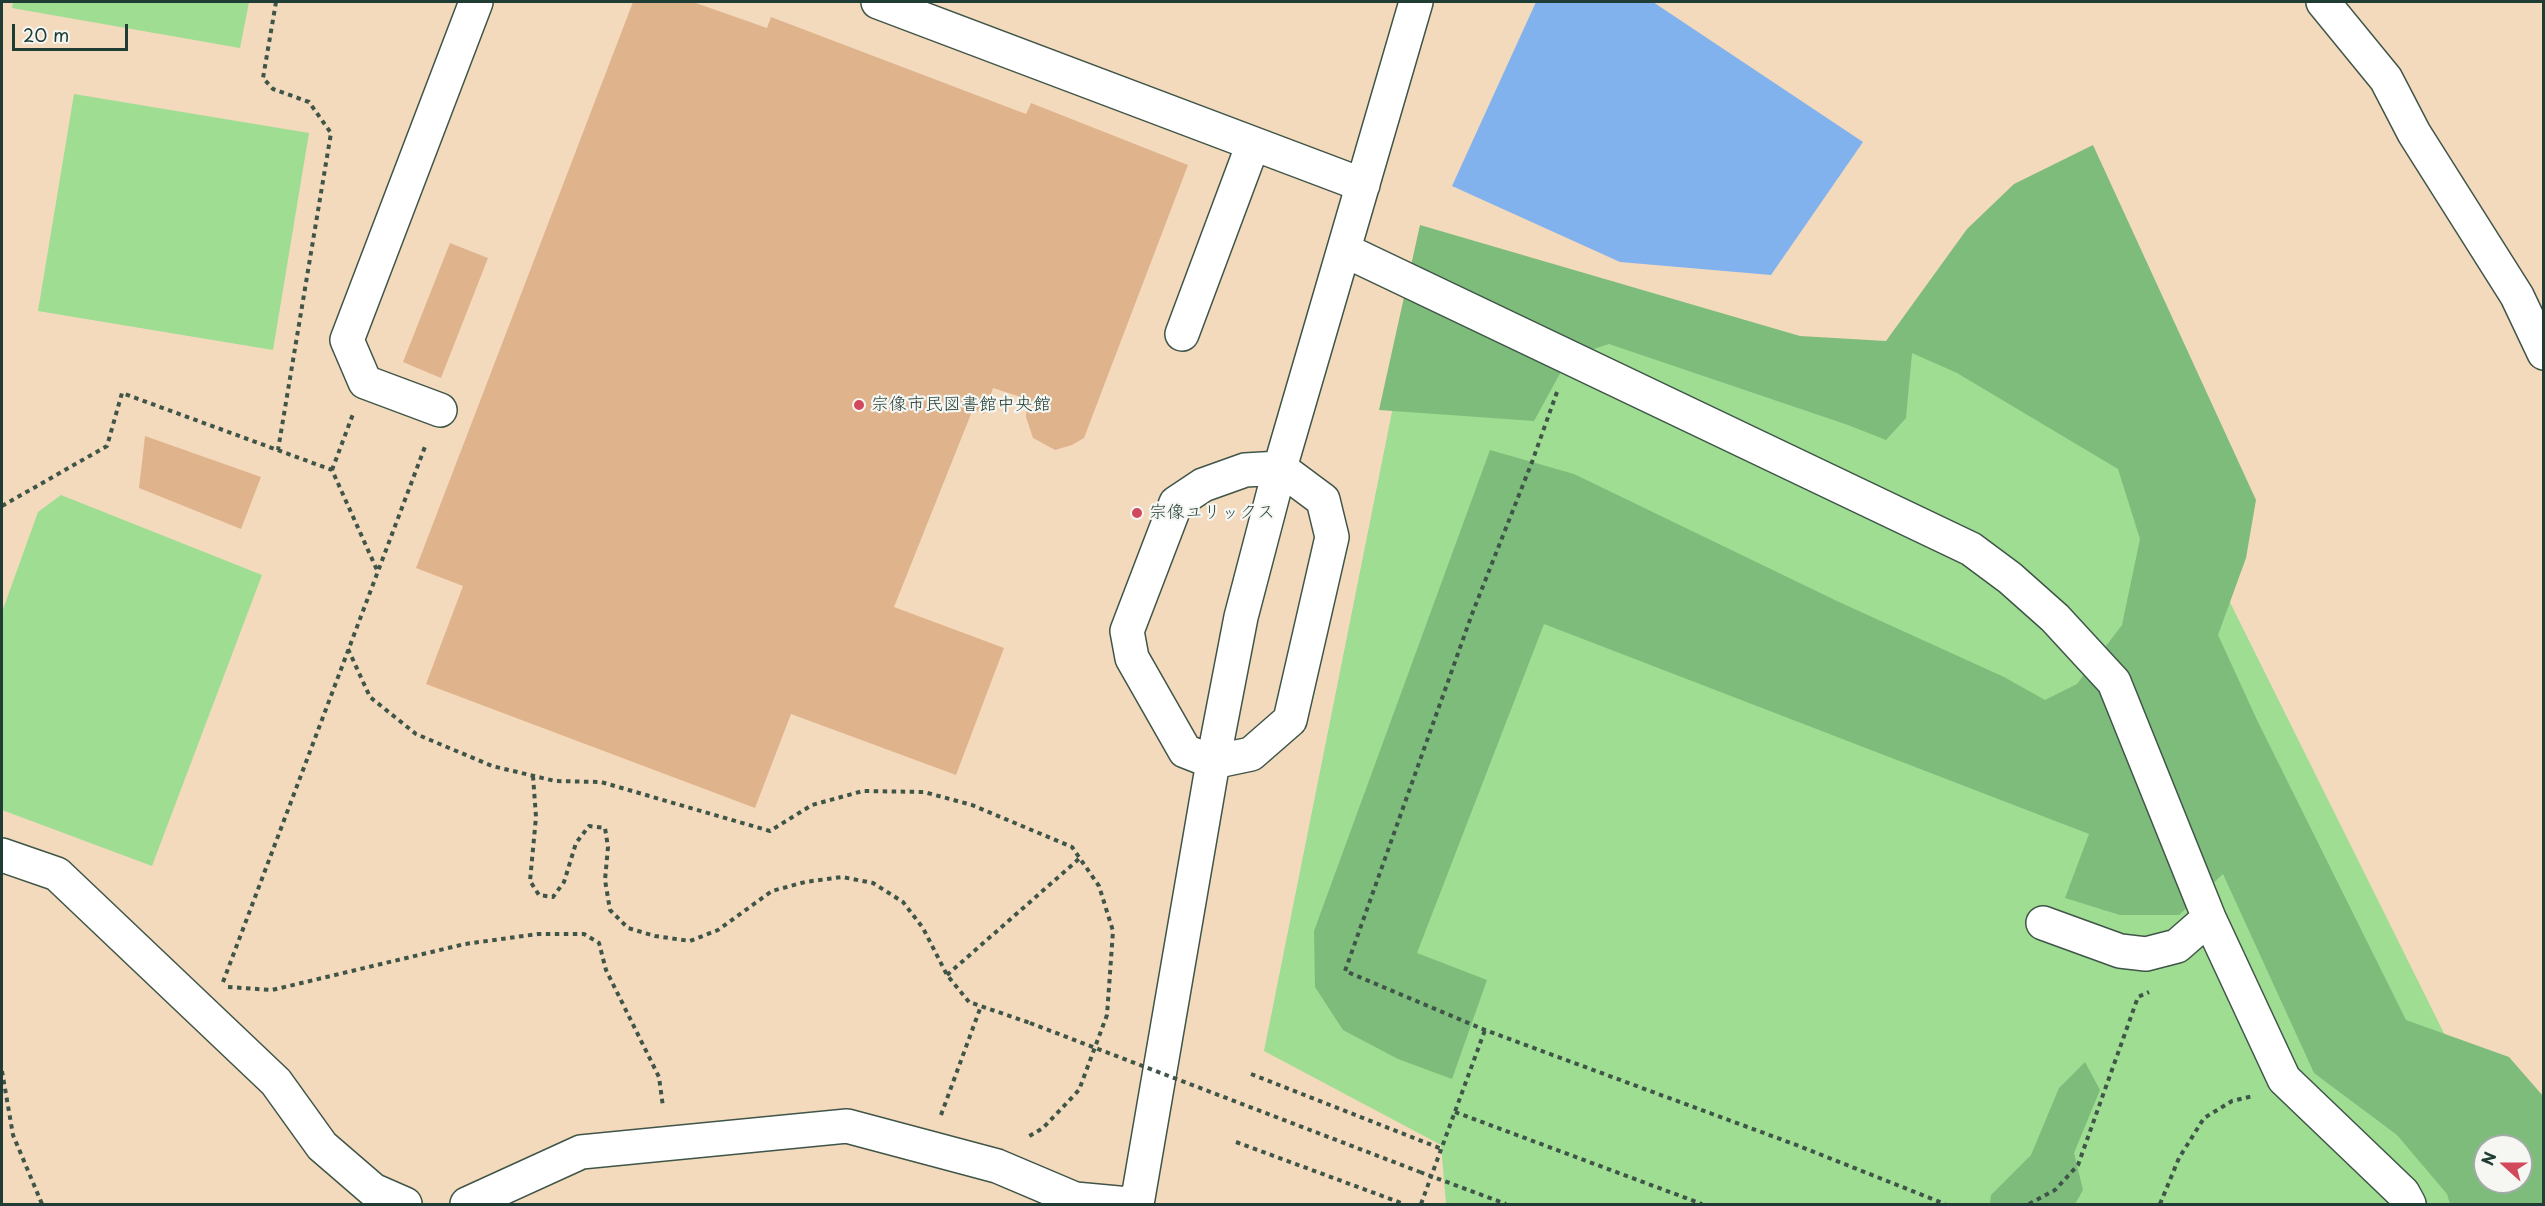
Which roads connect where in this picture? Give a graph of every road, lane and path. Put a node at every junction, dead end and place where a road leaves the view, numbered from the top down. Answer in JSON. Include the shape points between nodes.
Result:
{"nodes":[{"id":1,"x":276,"y":2,"type":"edge"},
{"id":2,"x":476,"y":2,"type":"edge"},
{"id":3,"x":878,"y":2,"type":"edge"},
{"id":4,"x":1416,"y":2,"type":"edge"},
{"id":5,"x":2322,"y":2,"type":"edge"},
{"id":6,"x":1253,"y":144,"type":"junction"},
{"id":7,"x":1363,"y":184,"type":"junction"},
{"id":8,"x":1344,"y":250,"type":"junction"},
{"id":9,"x":1182,"y":334,"type":"dead end"},
{"id":10,"x":2544,"y":352,"type":"edge"},
{"id":11,"x":1569,"y":357,"type":"junction"},
{"id":12,"x":366,"y":382,"type":"junction"},
{"id":13,"x":440,"y":410,"type":"joint"},
{"id":14,"x":278,"y":450,"type":"junction"},
{"id":15,"x":1280,"y":468,"type":"junction"},
{"id":16,"x":332,"y":470,"type":"junction"},
{"id":17,"x":2,"y":506,"type":"edge"},
{"id":18,"x":377,"y":570,"type":"junction"},
{"id":19,"x":348,"y":649,"type":"junction"},
{"id":20,"x":1213,"y":762,"type":"junction"},
{"id":21,"x":533,"y":776,"type":"junction"},
{"id":22,"x":2,"y":855,"type":"edge"},
{"id":23,"x":1080,"y":858,"type":"junction"},
{"id":24,"x":2209,"y":918,"type":"junction"},
{"id":25,"x":2043,"y":922,"type":"dead end"},
{"id":26,"x":947,"y":975,"type":"junction"},
{"id":27,"x":2158,"y":988,"type":"dead end"},
{"id":28,"x":981,"y":1006,"type":"junction"},
{"id":29,"x":1485,"y":1030,"type":"junction"},
{"id":30,"x":2,"y":1071,"type":"edge"},
{"id":31,"x":1251,"y":1074,"type":"dead end"},
{"id":32,"x":2288,"y":1084,"type":"junction"},
{"id":33,"x":1455,"y":1112,"type":"junction"},
{"id":34,"x":1236,"y":1142,"type":"dead end"},
{"id":35,"x":668,"y":1144,"type":"junction"},
{"id":36,"x":928,"y":1148,"type":"junction"},
{"id":37,"x":1442,"y":1149,"type":"junction"},
{"id":38,"x":984,"y":1162,"type":"junction"},
{"id":39,"x":1432,"y":1177,"type":"junction"},
{"id":40,"x":42,"y":1204,"type":"edge"},
{"id":41,"x":405,"y":1204,"type":"edge"},
{"id":42,"x":467,"y":1204,"type":"edge"},
{"id":43,"x":1129,"y":1204,"type":"edge"},
{"id":44,"x":1137,"y":1204,"type":"edge"},
{"id":45,"x":1404,"y":1204,"type":"edge"},
{"id":46,"x":1421,"y":1204,"type":"edge"},
{"id":47,"x":1506,"y":1204,"type":"edge"},
{"id":48,"x":1702,"y":1204,"type":"edge"},
{"id":49,"x":1945,"y":1204,"type":"edge"},
{"id":50,"x":2029,"y":1204,"type":"edge"},
{"id":51,"x":2160,"y":1204,"type":"edge"},
{"id":52,"x":2409,"y":1204,"type":"edge"}],
"edges":[{"from":1,"to":14,"type":"path","via":[[262,78],[273,89],[309,102],[331,133]]},
{"from":2,"to":12,"type":"street","via":[[347,340]]},
{"from":3,"to":6,"type":"street"},
{"from":4,"to":7,"type":"street"},
{"from":5,"to":10,"type":"street","via":[[2386,79],[2414,133],[2517,296]]},
{"from":6,"to":7,"type":"street"},
{"from":6,"to":9,"type":"street"},
{"from":7,"to":8,"type":"street"},
{"from":8,"to":11,"type":"street"},
{"from":8,"to":15,"type":"street"},
{"from":11,"to":24,"type":"street","via":[[1971,549],[2048,611],[2114,682]]},
{"from":11,"to":29,"type":"path","via":[[1472,614],[1345,971]]},
{"from":12,"to":13,"type":"street"},
{"from":12,"to":16,"type":"path"},
{"from":13,"to":18,"type":"path"},
{"from":14,"to":16,"type":"path"},
{"from":14,"to":17,"type":"path","via":[[122,393],[107,446]]},
{"from":15,"to":20,"type":"street","via":[[1241,617]]},
{"from":15,"to":20,"type":"street","via":[[1323,500],[1332,537],[1330,548],[1290,720],[1251,754]]},
{"from":15,"to":20,"type":"street","via":[[1245,470],[1203,485],[1176,503],[1127,631],[1132,658],[1185,751]]},
{"from":16,"to":18,"type":"path"},
{"from":18,"to":19,"type":"path"},
{"from":19,"to":21,"type":"path","via":[[370,697],[416,734],[492,766]]},
{"from":19,"to":35,"type":"path","via":[[222,986],[272,990],[465,944],[538,934],[584,934],[599,943],[606,970],[658,1077]]},
{"from":20,"to":44,"type":"street"},
{"from":21,"to":23,"type":"path","via":[[555,781],[601,782],[770,831],[812,805],[863,791],[924,792],[972,805],[1072,847]]},
{"from":21,"to":26,"type":"path","via":[[537,817],[530,881],[539,895],[553,897],[564,882],[576,843],[589,826],[605,828],[605,880],[610,909],[628,928],[690,941],[718,930],[772,891],[842,876],[873,883],[903,902],[923,928]]},
{"from":22,"to":41,"type":"street","via":[[57,874],[276,1082],[322,1146],[373,1190]]},
{"from":23,"to":26,"type":"path"},
{"from":23,"to":38,"type":"path","via":[[1099,886],[1113,931],[1107,1015],[1079,1090],[1043,1128]]},
{"from":24,"to":25,"type":"street","via":[[2177,946],[2146,954],[2120,951]]},
{"from":24,"to":32,"type":"street"},
{"from":26,"to":28,"type":"path","via":[[969,1002]]},
{"from":27,"to":50,"type":"path","via":[[2138,997],[2078,1165],[2055,1190]]},
{"from":28,"to":36,"type":"path"},
{"from":28,"to":39,"type":"path","bridge":true},
{"from":29,"to":33,"type":"path"},
{"from":29,"to":49,"type":"path"},
{"from":30,"to":40,"type":"path","via":[[13,1135]]},
{"from":31,"to":37,"type":"path"},
{"from":32,"to":51,"type":"path","via":[[2232,1101],[2204,1118],[2179,1158]]},
{"from":32,"to":52,"type":"street","via":[[2403,1193]]},
{"from":33,"to":37,"type":"path"},
{"from":33,"to":48,"type":"path"},
{"from":34,"to":45,"type":"path"},
{"from":35,"to":36,"type":"street","via":[[847,1126]]},
{"from":35,"to":42,"type":"street","via":[[581,1152]]},
{"from":36,"to":38,"type":"street"},
{"from":37,"to":39,"type":"path"},
{"from":38,"to":43,"type":"street","via":[[1075,1199]]},
{"from":39,"to":46,"type":"path"},
{"from":39,"to":47,"type":"path"}]}
